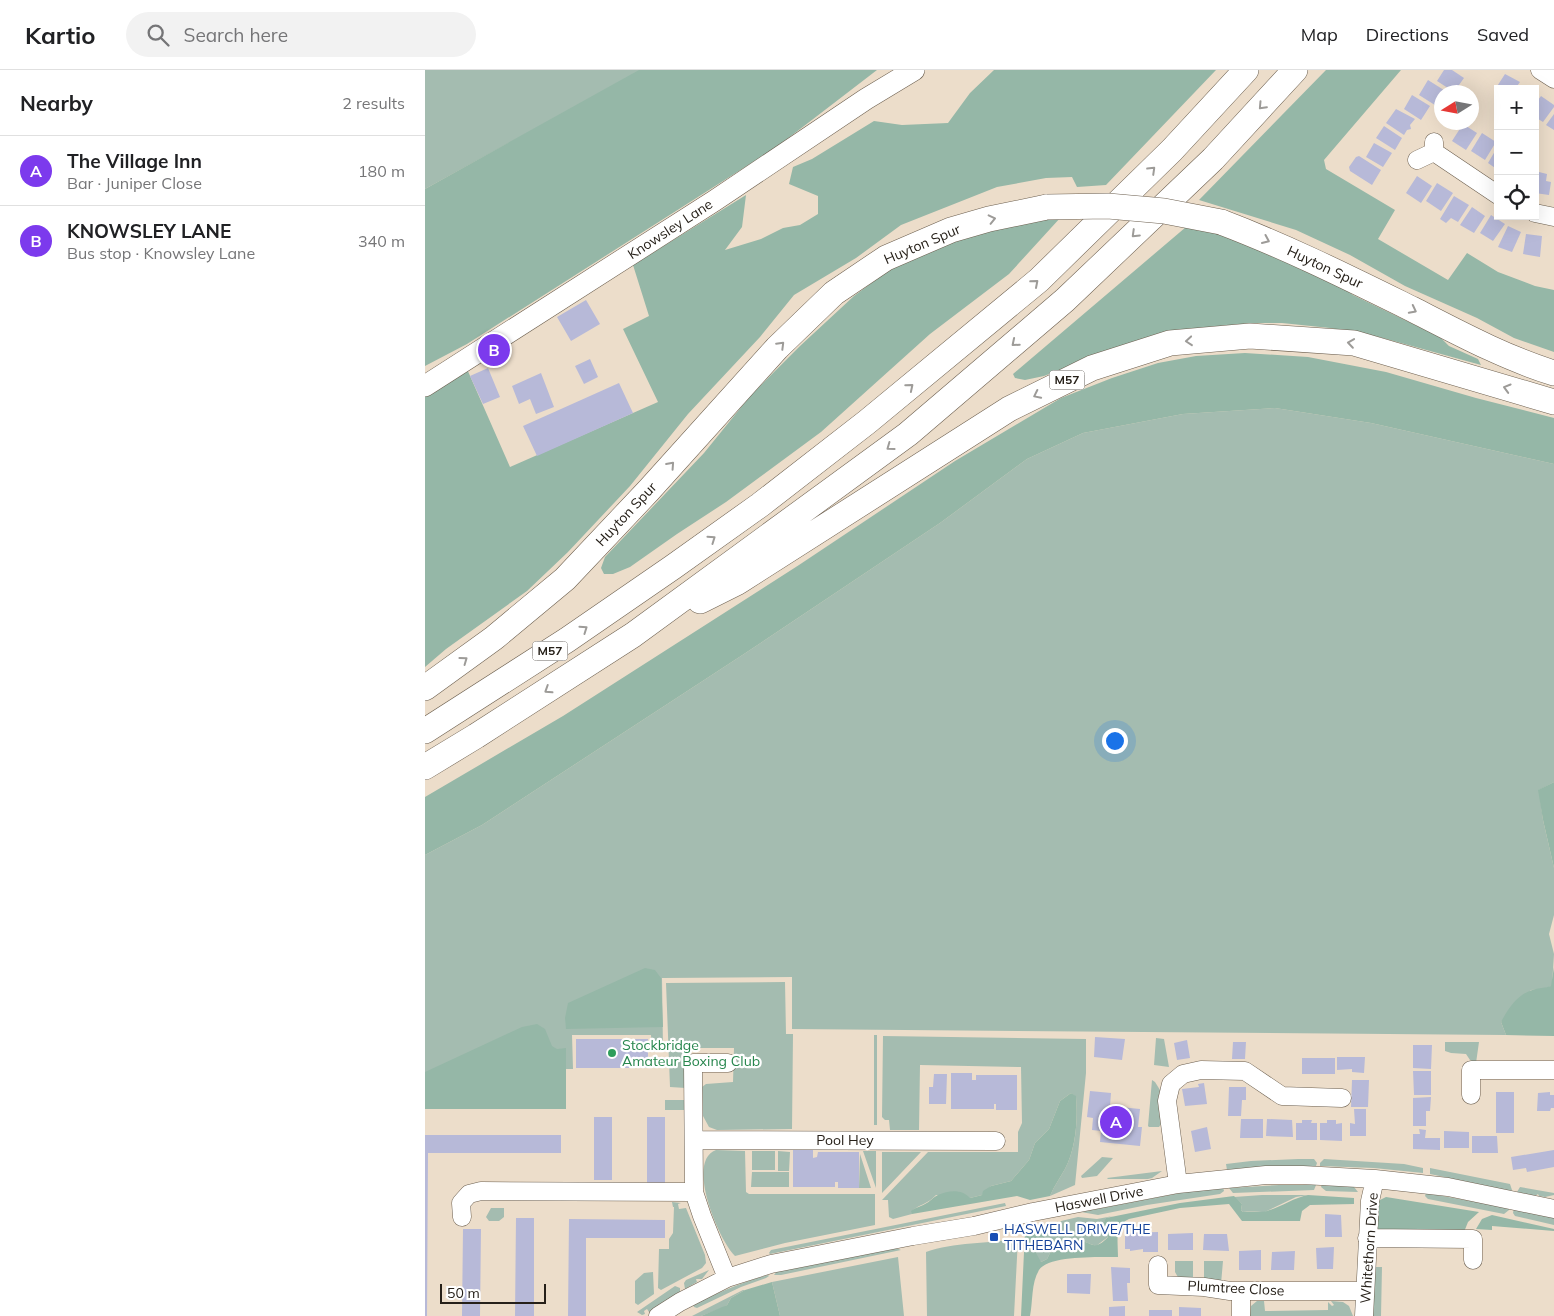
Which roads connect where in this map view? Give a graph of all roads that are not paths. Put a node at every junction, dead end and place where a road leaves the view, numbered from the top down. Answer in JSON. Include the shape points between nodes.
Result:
{"nodes":[{"id":1,"x":914,"y":70,"type":"edge"},
{"id":2,"x":1246,"y":70,"type":"edge"},
{"id":3,"x":1295,"y":70,"type":"edge"},
{"id":4,"x":1540,"y":70,"type":"edge"},
{"id":5,"x":1554,"y":79,"type":"edge"},
{"id":6,"x":1417,"y":160,"type":"dead end"},
{"id":7,"x":1494,"y":192,"type":"edge"},
{"id":8,"x":1539,"y":214,"type":"edge"},
{"id":9,"x":1554,"y":217,"type":"edge"},
{"id":10,"x":1554,"y":373,"type":"edge"},
{"id":11,"x":425,"y":386,"type":"edge"},
{"id":12,"x":1554,"y":402,"type":"edge"},
{"id":13,"x":633,"y":635,"type":"junction"},
{"id":14,"x":425,"y":688,"type":"edge"},
{"id":15,"x":425,"y":731,"type":"edge"},
{"id":16,"x":425,"y":767,"type":"edge"},
{"id":17,"x":728,"y":1063,"type":"dead end"},
{"id":18,"x":1554,"y":1070,"type":"edge"},
{"id":19,"x":1471,"y":1094,"type":"dead end"},
{"id":20,"x":1342,"y":1098,"type":"dead end"},
{"id":21,"x":694,"y":1140,"type":"junction"},
{"id":22,"x":996,"y":1141,"type":"dead end"},
{"id":23,"x":1375,"y":1179,"type":"junction"},
{"id":24,"x":1179,"y":1184,"type":"junction"},
{"id":25,"x":694,"y":1192,"type":"junction"},
{"id":26,"x":1554,"y":1209,"type":"edge"},
{"id":27,"x":462,"y":1217,"type":"dead end"},
{"id":28,"x":1367,"y":1238,"type":"junction"},
{"id":29,"x":1473,"y":1260,"type":"dead end"},
{"id":30,"x":1158,"y":1265,"type":"dead end"},
{"id":31,"x":727,"y":1278,"type":"junction"},
{"id":32,"x":1241,"y":1291,"type":"junction"},
{"id":33,"x":1364,"y":1291,"type":"junction"},
{"id":34,"x":658,"y":1316,"type":"edge"},
{"id":35,"x":1241,"y":1316,"type":"edge"},
{"id":36,"x":1364,"y":1316,"type":"edge"}],
"edges":[{"from":1,"to":11,"type":"main road","name":"Knowsley Lane"},
{"from":15,"to":2,"type":"highway","number":"M57","one_way":true,"via":[[673,567],[867,422],[1039,280],[1172,150]]},
{"from":3,"to":13,"type":"highway","number":"M57","one_way":true,"via":[[1213,159],[1065,300],[908,434]]},
{"from":4,"to":5,"type":"street"},
{"from":6,"to":7,"type":"street","via":[[1434,147]]},
{"from":8,"to":9,"type":"street"},
{"from":14,"to":10,"type":"highway","name":"Huyton Spur","one_way":true,"bridge":true,"via":[[565,579],[777,348],[834,293],[886,258],[951,230],[989,219],[1047,207],[1108,206],[1155,210],[1221,222],[1332,269],[1481,343]]},
{"from":12,"to":13,"type":"highway","number":"M57","one_way":true,"via":[[1354,343],[1250,336],[1170,343],[1092,368],[1009,409],[738,582]]},
{"from":13,"to":16,"type":"highway","number":"M57","one_way":true},
{"from":17,"to":21,"type":"street","via":[[693,1063]]},
{"from":18,"to":19,"type":"street","via":[[1471,1070]]},
{"from":20,"to":24,"type":"street","via":[[1282,1096],[1245,1071],[1201,1070],[1183,1074],[1171,1084],[1167,1101]]},
{"from":21,"to":22,"type":"street","name":"Pool Hey"},
{"from":21,"to":25,"type":"street"},
{"from":23,"to":24,"type":"street","name":"Haswell Drive","via":[[1266,1175]]},
{"from":23,"to":26,"type":"street","name":"Haswell Drive","via":[[1448,1187]]},
{"from":23,"to":28,"type":"street","name":"Whitethorn Drive","via":[[1369,1201]]},
{"from":24,"to":31,"type":"street","name":"Haswell Drive","via":[[771,1264]]},
{"from":25,"to":27,"type":"street","via":[[481,1191],[469,1194],[461,1203]]},
{"from":25,"to":31,"type":"street"},
{"from":28,"to":29,"type":"street","via":[[1473,1239]]},
{"from":28,"to":33,"type":"street","name":"Whitethorn Drive"},
{"from":30,"to":32,"type":"street","name":"Plumtree Close","via":[[1158,1285]]},
{"from":31,"to":34,"type":"street","name":"Haswell Drive"},
{"from":32,"to":33,"type":"street","name":"Plumtree Close"},
{"from":32,"to":35,"type":"street"},
{"from":33,"to":36,"type":"street","name":"Whitethorn Drive"}]}
